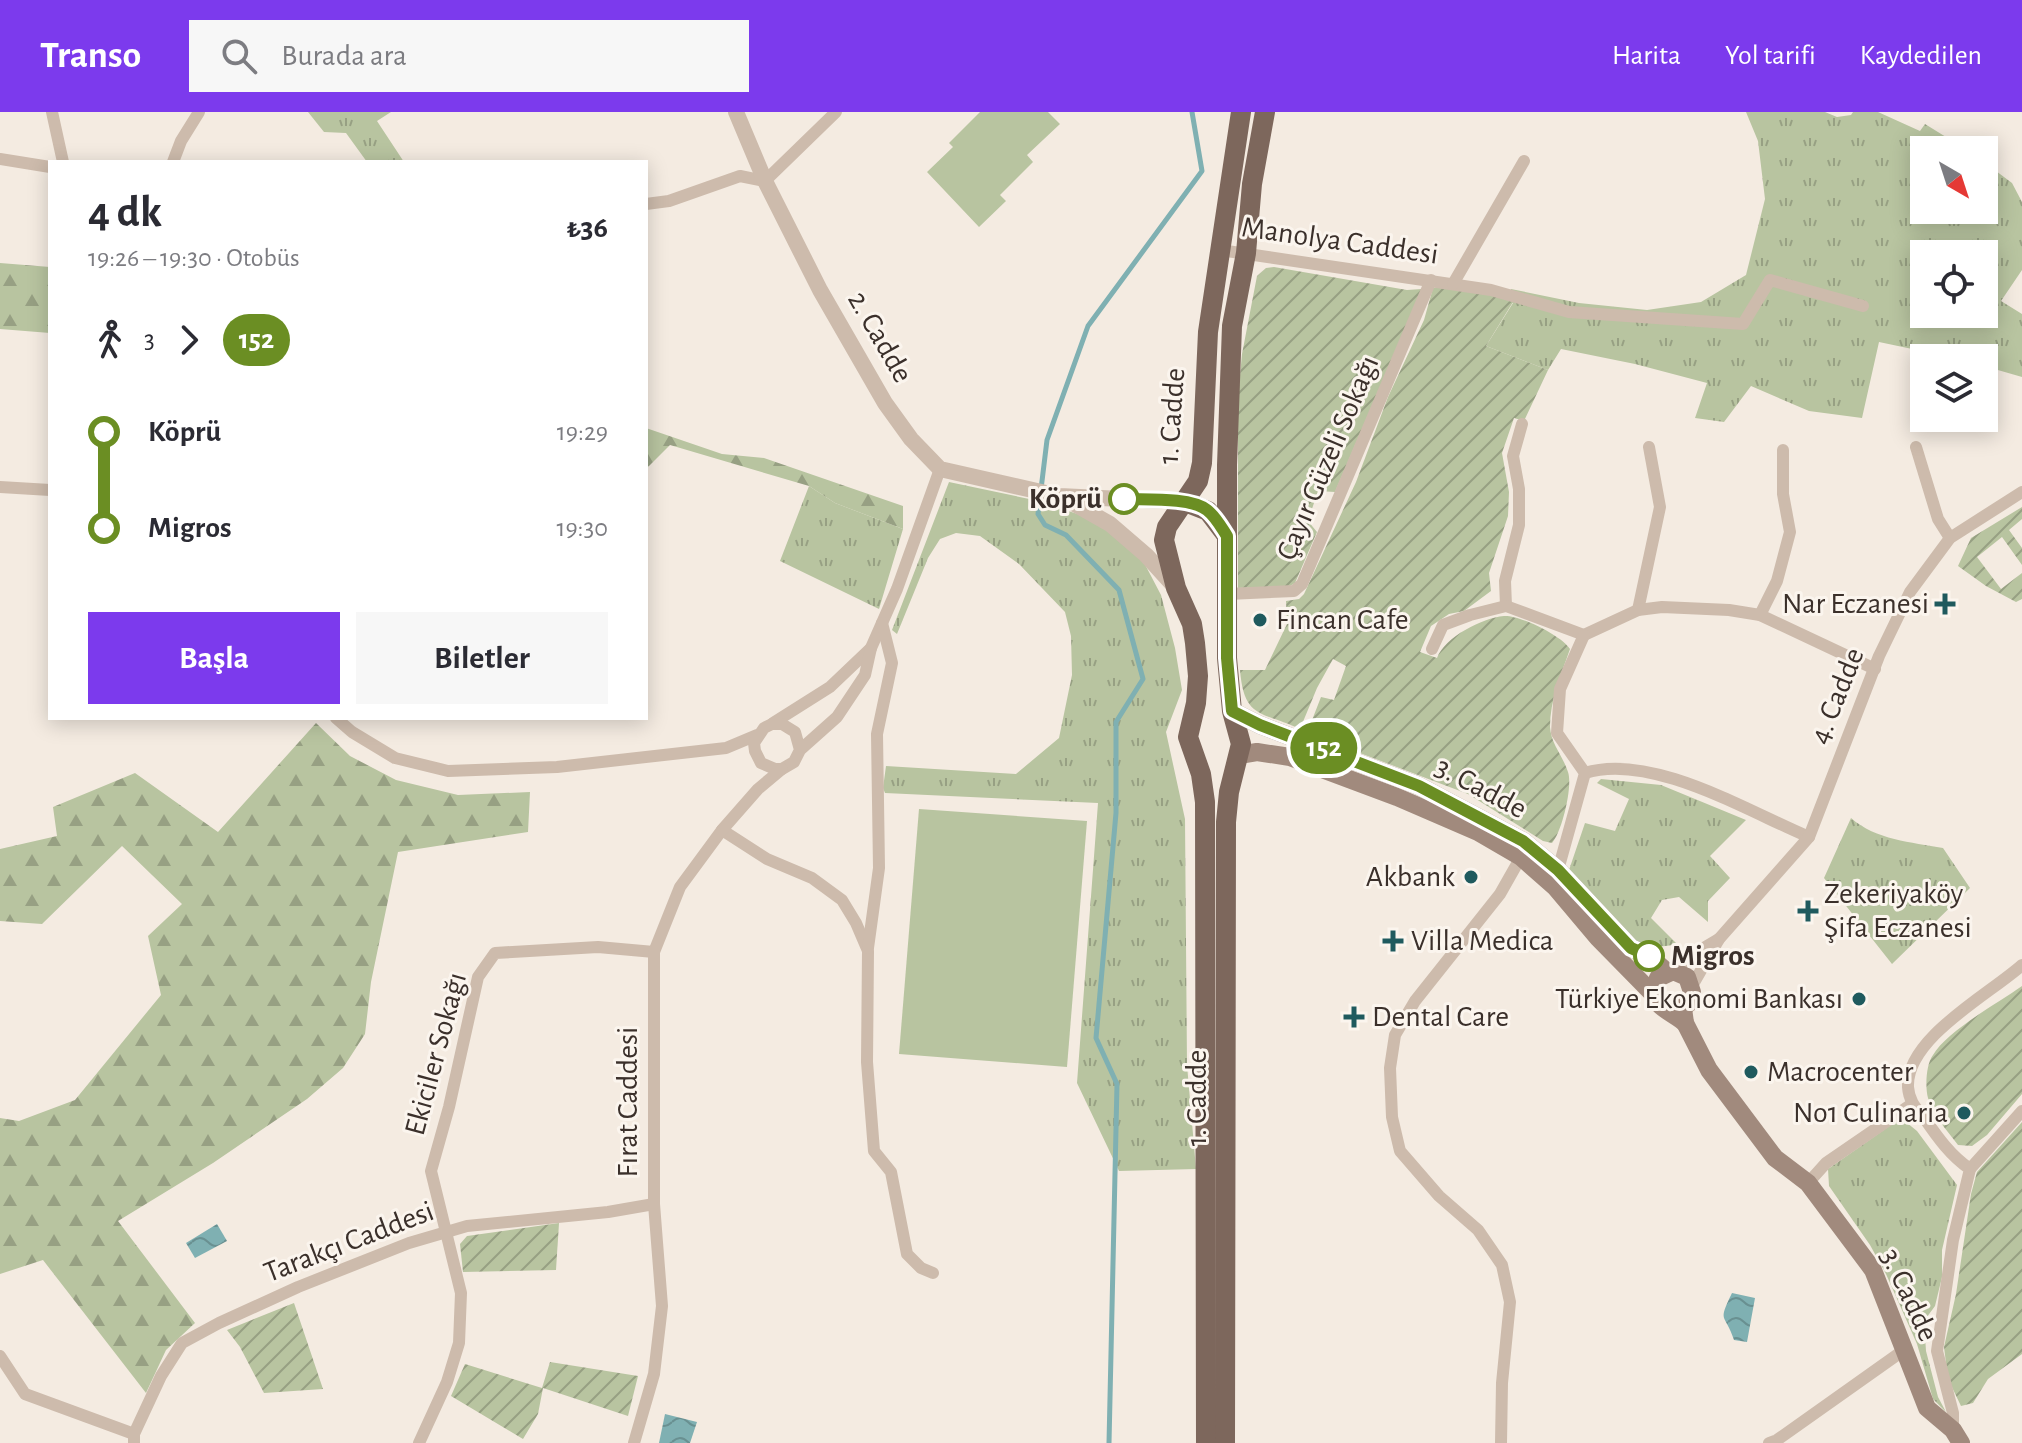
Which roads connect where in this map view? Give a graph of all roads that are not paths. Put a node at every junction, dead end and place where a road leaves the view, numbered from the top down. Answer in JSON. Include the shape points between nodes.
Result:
{"nodes":[{"id":1,"x":52,"y":112,"type":"edge"},
{"id":2,"x":199,"y":112,"type":"edge"},
{"id":3,"x":736,"y":112,"type":"edge"},
{"id":4,"x":836,"y":112,"type":"edge"},
{"id":5,"x":1241,"y":112,"type":"edge"},
{"id":6,"x":1265,"y":112,"type":"edge"},
{"id":7,"x":0,"y":159,"type":"edge"},
{"id":8,"x":63,"y":160,"type":"edge"},
{"id":9,"x":174,"y":160,"type":"edge"},
{"id":10,"x":1524,"y":161,"type":"dead end"},
{"id":11,"x":48,"y":167,"type":"edge"},
{"id":12,"x":765,"y":181,"type":"junction"},
{"id":13,"x":648,"y":204,"type":"edge"},
{"id":14,"x":1220,"y":250,"type":"junction"},
{"id":15,"x":1246,"y":253,"type":"junction"},
{"id":16,"x":1431,"y":280,"type":"junction"},
{"id":17,"x":1453,"y":284,"type":"junction"},
{"id":18,"x":1863,"y":306,"type":"dead end"},
{"id":19,"x":1522,"y":424,"type":"dead end"},
{"id":20,"x":1649,"y":447,"type":"dead end"},
{"id":21,"x":1916,"y":447,"type":"dead end"},
{"id":22,"x":1783,"y":450,"type":"dead end"},
{"id":23,"x":940,"y":469,"type":"junction"},
{"id":24,"x":0,"y":487,"type":"edge"},
{"id":25,"x":48,"y":490,"type":"edge"},
{"id":26,"x":2022,"y":492,"type":"edge"},
{"id":27,"x":1052,"y":494,"type":"junction"},
{"id":28,"x":1185,"y":502,"type":"junction"},
{"id":29,"x":1227,"y":536,"type":"junction"},
{"id":30,"x":1950,"y":538,"type":"junction"},
{"id":31,"x":1176,"y":588,"type":"junction"},
{"id":32,"x":1228,"y":594,"type":"junction"},
{"id":33,"x":1506,"y":606,"type":"junction"},
{"id":34,"x":1638,"y":610,"type":"junction"},
{"id":35,"x":1760,"y":615,"type":"junction"},
{"id":36,"x":882,"y":623,"type":"junction"},
{"id":37,"x":1584,"y":635,"type":"junction"},
{"id":38,"x":871,"y":648,"type":"junction"},
{"id":39,"x":1432,"y":649,"type":"dead end"},
{"id":40,"x":1875,"y":669,"type":"junction"},
{"id":41,"x":1232,"y":711,"type":"junction"},
{"id":42,"x":338,"y":720,"type":"edge"},
{"id":43,"x":772,"y":724,"type":"junction"},
{"id":44,"x":757,"y":735,"type":"junction"},
{"id":45,"x":726,"y":748,"type":"junction"},
{"id":46,"x":800,"y":750,"type":"junction"},
{"id":47,"x":1239,"y":755,"type":"junction"},
{"id":48,"x":1194,"y":756,"type":"junction"},
{"id":49,"x":760,"y":761,"type":"junction"},
{"id":50,"x":782,"y":769,"type":"junction"},
{"id":51,"x":1585,"y":773,"type":"junction"},
{"id":52,"x":758,"y":789,"type":"junction"},
{"id":53,"x":722,"y":830,"type":"junction"},
{"id":54,"x":1809,"y":837,"type":"junction"},
{"id":55,"x":1521,"y":857,"type":"junction"},
{"id":56,"x":1558,"y":870,"type":"junction"},
{"id":57,"x":1719,"y":939,"type":"junction"},
{"id":58,"x":868,"y":951,"type":"junction"},
{"id":59,"x":654,"y":952,"type":"junction"},
{"id":60,"x":2022,"y":965,"type":"edge"},
{"id":61,"x":1672,"y":972,"type":"junction"},
{"id":62,"x":1692,"y":986,"type":"junction"},
{"id":63,"x":1653,"y":994,"type":"junction"},
{"id":64,"x":1679,"y":1014,"type":"junction"},
{"id":65,"x":1912,"y":1104,"type":"junction"},
{"id":66,"x":2022,"y":1111,"type":"edge"},
{"id":67,"x":1970,"y":1169,"type":"junction"},
{"id":68,"x":1808,"y":1183,"type":"junction"},
{"id":69,"x":654,"y":1204,"type":"junction"},
{"id":70,"x":444,"y":1232,"type":"junction"},
{"id":71,"x":933,"y":1273,"type":"dead end"},
{"id":72,"x":1904,"y":1350,"type":"junction"},
{"id":73,"x":0,"y":1356,"type":"edge"},
{"id":74,"x":1957,"y":1437,"type":"edge"},
{"id":75,"x":134,"y":1439,"type":"edge"},
{"id":76,"x":419,"y":1443,"type":"edge"},
{"id":77,"x":634,"y":1443,"type":"edge"},
{"id":78,"x":1206,"y":1443,"type":"edge"},
{"id":79,"x":1225,"y":1443,"type":"edge"},
{"id":80,"x":1501,"y":1443,"type":"edge"},
{"id":81,"x":1769,"y":1443,"type":"edge"}],
"edges":[{"from":1,"to":8,"type":"street"},
{"from":2,"to":9,"type":"street"},
{"from":3,"to":12,"type":"street","name":"2. Cadde"},
{"from":4,"to":12,"type":"street"},
{"from":5,"to":14,"type":"main road","name":"1. Cadde"},
{"from":6,"to":15,"type":"main road","name":"1. Cadde"},
{"from":7,"to":11,"type":"street"},
{"from":10,"to":17,"type":"street","name":"Manolya Caddesi"},
{"from":12,"to":13,"type":"street","via":[[740,176],[682,198]]},
{"from":12,"to":23,"type":"street","name":"2. Cadde","via":[[885,403]]},
{"from":14,"to":15,"type":"street","name":"Manolya Caddesi"},
{"from":14,"to":28,"type":"main road","name":"1. Cadde","via":[[1208,332],[1202,463]]},
{"from":15,"to":16,"type":"street","name":"Manolya Caddesi"},
{"from":15,"to":29,"type":"main road","name":"1. Cadde","via":[[1232,326]]},
{"from":16,"to":17,"type":"street","name":"Manolya Caddesi"},
{"from":16,"to":32,"type":"street","name":"Çayır Güzeli Sokağı","via":[[1302,584],[1294,591]]},
{"from":17,"to":18,"type":"street","name":"Manolya Caddesi","via":[[1569,312],[1743,324],[1770,280]]},
{"from":19,"to":33,"type":"street","via":[[1513,456],[1519,525],[1505,581]]},
{"from":20,"to":34,"type":"street","via":[[1660,507]]},
{"from":21,"to":30,"type":"street","via":[[1938,519]]},
{"from":22,"to":35,"type":"street","via":[[1790,532],[1777,581]]},
{"from":23,"to":27,"type":"street"},
{"from":23,"to":36,"type":"street"},
{"from":24,"to":25,"type":"street"},
{"from":26,"to":30,"type":"street","name":"4. Cadde"},
{"from":27,"to":28,"type":"street"},
{"from":27,"to":31,"type":"street","via":[[1110,524]]},
{"from":28,"to":29,"type":"main road","via":[[1208,511]]},
{"from":28,"to":31,"type":"main road","name":"1. Cadde","via":[[1164,540]]},
{"from":29,"to":32,"type":"main road","name":"1. Cadde"},
{"from":30,"to":40,"type":"street","name":"4. Cadde","via":[[1910,592]]},
{"from":31,"to":48,"type":"main road","name":"1. Cadde","via":[[1195,643],[1196,703],[1188,737]]},
{"from":32,"to":41,"type":"main road","name":"1. Cadde"},
{"from":33,"to":37,"type":"street"},
{"from":33,"to":39,"type":"street","via":[[1443,625]]},
{"from":34,"to":35,"type":"street","via":[[1691,608]]},
{"from":34,"to":37,"type":"street"},
{"from":35,"to":40,"type":"street"},
{"from":36,"to":38,"type":"street"},
{"from":36,"to":58,"type":"street","via":[[892,663],[877,734],[879,868]]},
{"from":37,"to":51,"type":"street","via":[[1560,689],[1557,733]]},
{"from":38,"to":43,"type":"street","via":[[830,687]]},
{"from":38,"to":46,"type":"street","via":[[865,675],[837,717]]},
{"from":40,"to":54,"type":"street","name":"4. Cadde"},
{"from":41,"to":47,"type":"main road","name":"1. Cadde"},
{"from":41,"to":56,"type":"main road","name":"3. Cadde","via":[[1419,786],[1523,841]]},
{"from":42,"to":45,"type":"street","via":[[395,758],[448,771],[557,767]]},
{"from":43,"to":44,"type":"street"},
{"from":43,"to":46,"type":"street","via":[[790,728]]},
{"from":44,"to":45,"type":"street"},
{"from":44,"to":49,"type":"street"},
{"from":45,"to":49,"type":"street"},
{"from":46,"to":50,"type":"street"},
{"from":47,"to":48,"type":"main road","via":[[1221,765]]},
{"from":47,"to":55,"type":"main road","name":"3. Cadde","via":[[1290,757],[1478,832]]},
{"from":47,"to":79,"type":"main road","name":"1. Cadde","via":[[1226,822]]},
{"from":48,"to":78,"type":"main road","name":"1. Cadde","via":[[1205,802]]},
{"from":49,"to":50,"type":"street"},
{"from":49,"to":52,"type":"street"},
{"from":50,"to":52,"type":"street","name":"Fırat Caddesi"},
{"from":51,"to":54,"type":"street","via":[[1601,768],[1658,774]]},
{"from":51,"to":56,"type":"street"},
{"from":52,"to":53,"type":"street","name":"Fırat Caddesi"},
{"from":53,"to":58,"type":"street","via":[[842,900]]},
{"from":53,"to":59,"type":"street","name":"Fırat Caddesi","via":[[680,887]]},
{"from":54,"to":57,"type":"street","name":"4. Cadde"},
{"from":55,"to":63,"type":"main road","name":"3. Cadde"},
{"from":55,"to":80,"type":"street","via":[[1500,894],[1415,1001],[1395,1035],[1390,1068],[1400,1151],[1478,1230],[1502,1265],[1510,1302]]},
{"from":56,"to":61,"type":"main road","name":"3. Cadde","via":[[1631,948]]},
{"from":57,"to":61,"type":"street"},
{"from":57,"to":62,"type":"street"},
{"from":58,"to":71,"type":"street","via":[[867,1062],[874,1151],[891,1172],[907,1254]]},
{"from":59,"to":69,"type":"street","name":"Fırat Caddesi"},
{"from":59,"to":70,"type":"street","name":"Ekiciler Sokağı","via":[[598,947],[495,953],[478,977],[431,1171]]},
{"from":60,"to":65,"type":"street","via":[[1919,1052],[1908,1086]]},
{"from":61,"to":62,"type":"main road","via":[[1687,977]]},
{"from":61,"to":63,"type":"main road","via":[[1658,978]]},
{"from":62,"to":64,"type":"main road","via":[[1691,998]]},
{"from":63,"to":64,"type":"main road","via":[[1659,1005]]},
{"from":64,"to":68,"type":"main road","name":"3. Cadde","via":[[1709,1070],[1775,1158]]},
{"from":65,"to":67,"type":"street"},
{"from":65,"to":68,"type":"street","via":[[1826,1163]]},
{"from":66,"to":67,"type":"street"},
{"from":67,"to":74,"type":"street","via":[[1953,1240],[1937,1351]]},
{"from":68,"to":72,"type":"main road","name":"3. Cadde","via":[[1873,1270]]},
{"from":69,"to":70,"type":"street","name":"Tarakçı Caddesi"},
{"from":69,"to":77,"type":"street","name":"Fırat Caddesi","via":[[662,1306],[654,1374]]},
{"from":70,"to":75,"type":"street","name":"Tarakçı Caddesi","via":[[298,1287],[182,1343],[161,1376]]},
{"from":70,"to":76,"type":"street","via":[[461,1293],[459,1343]]},
{"from":72,"to":74,"type":"main road","name":"3. Cadde","via":[[1927,1408]]},
{"from":72,"to":81,"type":"street"},
{"from":73,"to":75,"type":"street","via":[[25,1394]]}]}
